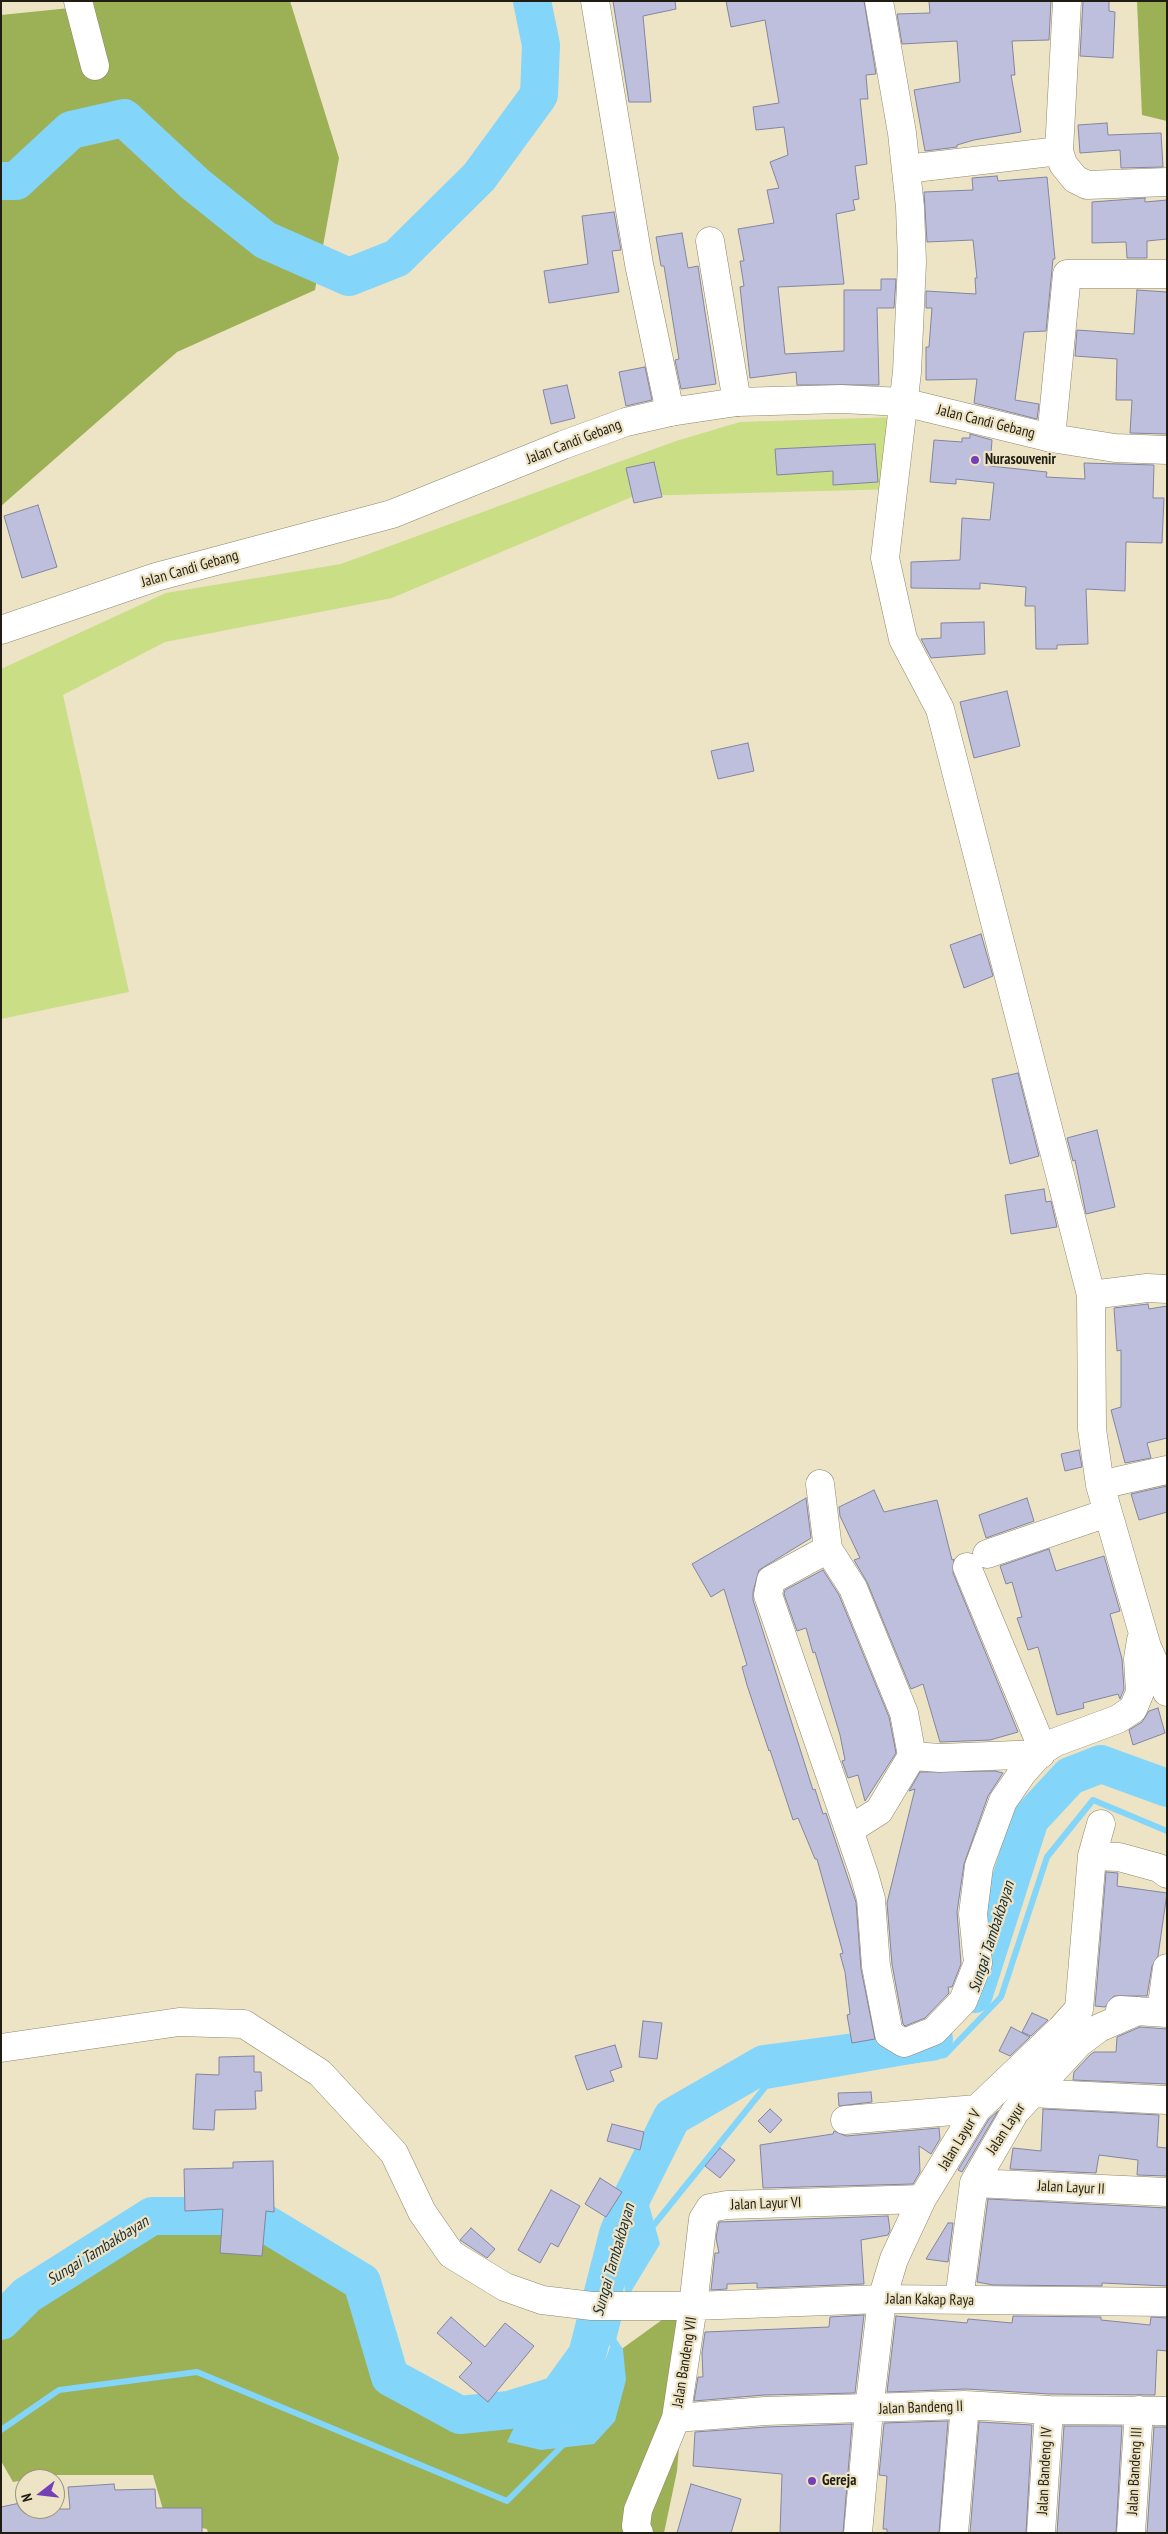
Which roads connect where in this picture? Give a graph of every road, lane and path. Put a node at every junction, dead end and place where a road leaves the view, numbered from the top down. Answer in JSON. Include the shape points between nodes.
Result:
{"nodes":[{"id":1,"x":78,"y":1,"type":"edge"},
{"id":2,"x":595,"y":1,"type":"edge"},
{"id":3,"x":879,"y":1,"type":"edge"},
{"id":4,"x":1067,"y":1,"type":"edge"},
{"id":5,"x":95,"y":66,"type":"dead end"},
{"id":6,"x":1059,"y":151,"type":"junction"},
{"id":7,"x":906,"y":169,"type":"junction"},
{"id":8,"x":1167,"y":182,"type":"edge"},
{"id":9,"x":710,"y":241,"type":"dead end"},
{"id":10,"x":1167,"y":274,"type":"edge"},
{"id":11,"x":738,"y":402,"type":"junction"},
{"id":12,"x":903,"y":402,"type":"junction"},
{"id":13,"x":670,"y":412,"type":"junction"},
{"id":14,"x":1051,"y":438,"type":"junction"},
{"id":15,"x":1167,"y":450,"type":"edge"},
{"id":16,"x":1,"y":630,"type":"edge"},
{"id":17,"x":1167,"y":1290,"type":"edge"},
{"id":18,"x":1091,"y":1295,"type":"junction"},
{"id":19,"x":1167,"y":1470,"type":"edge"},
{"id":20,"x":820,"y":1484,"type":"dead end"},
{"id":21,"x":1100,"y":1485,"type":"junction"},
{"id":22,"x":1107,"y":1513,"type":"junction"},
{"id":23,"x":828,"y":1549,"type":"junction"},
{"id":24,"x":1152,"y":1641,"type":"edge"},
{"id":25,"x":1167,"y":1692,"type":"edge"},
{"id":26,"x":1042,"y":1752,"type":"junction"},
{"id":27,"x":912,"y":1756,"type":"junction"},
{"id":28,"x":1101,"y":1824,"type":"dead end"},
{"id":29,"x":849,"y":1830,"type":"junction"},
{"id":30,"x":1092,"y":1856,"type":"junction"},
{"id":31,"x":1167,"y":1874,"type":"edge"},
{"id":32,"x":1167,"y":1968,"type":"edge"},
{"id":33,"x":1079,"y":2009,"type":"junction"},
{"id":34,"x":1155,"y":2012,"type":"edge"},
{"id":35,"x":1,"y":2048,"type":"edge"},
{"id":36,"x":1031,"y":2094,"type":"junction"},
{"id":37,"x":1167,"y":2100,"type":"edge"},
{"id":38,"x":977,"y":2109,"type":"junction"},
{"id":39,"x":845,"y":2120,"type":"dead end"},
{"id":40,"x":974,"y":2183,"type":"junction"},
{"id":41,"x":1167,"y":2192,"type":"edge"},
{"id":42,"x":922,"y":2199,"type":"junction"},
{"id":43,"x":882,"y":2299,"type":"junction"},
{"id":44,"x":959,"y":2300,"type":"junction"},
{"id":45,"x":1167,"y":2302,"type":"edge"},
{"id":46,"x":693,"y":2306,"type":"junction"},
{"id":47,"x":964,"y":2405,"type":"junction"},
{"id":48,"x":869,"y":2410,"type":"junction"},
{"id":49,"x":1049,"y":2410,"type":"junction"},
{"id":50,"x":1139,"y":2410,"type":"junction"},
{"id":51,"x":1167,"y":2411,"type":"edge"},
{"id":52,"x":676,"y":2418,"type":"junction"},
{"id":53,"x":639,"y":2533,"type":"edge"},
{"id":54,"x":858,"y":2533,"type":"edge"},
{"id":55,"x":954,"y":2533,"type":"edge"},
{"id":56,"x":1041,"y":2533,"type":"edge"},
{"id":57,"x":1131,"y":2533,"type":"edge"}],
"edges":[{"from":1,"to":5,"type":"street"},
{"from":2,"to":13,"type":"street","via":[[639,264]]},
{"from":3,"to":7,"type":"street"},
{"from":4,"to":6,"type":"street"},
{"from":6,"to":7,"type":"street"},
{"from":6,"to":8,"type":"street","via":[[1063,164],[1075,179],[1087,185]]},
{"from":7,"to":12,"type":"street","via":[[912,262]]},
{"from":9,"to":11,"type":"street"},
{"from":10,"to":14,"type":"street","via":[[1067,274]]},
{"from":11,"to":12,"type":"street","name":"Jalan Candi Gebang","via":[[842,399]]},
{"from":11,"to":13,"type":"street","name":"Jalan Candi Gebang"},
{"from":12,"to":14,"type":"street","name":"Jalan Candi Gebang"},
{"from":12,"to":18,"type":"street","via":[[885,558],[903,639],[940,709]]},
{"from":13,"to":16,"type":"street","name":"Jalan Candi Gebang","via":[[626,422],[572,441],[392,514],[156,577]]},
{"from":14,"to":15,"type":"street","name":"Jalan Candi Gebang","via":[[1115,448]]},
{"from":17,"to":18,"type":"street","via":[[1147,1288]]},
{"from":18,"to":21,"type":"street","via":[[1092,1429]]},
{"from":19,"to":21,"type":"street"},
{"from":20,"to":23,"type":"street"},
{"from":21,"to":22,"type":"street"},
{"from":22,"to":24,"type":"street"},
{"from":22,"to":26,"type":"street","via":[[977,1560]]},
{"from":23,"to":27,"type":"street","via":[[857,1597],[904,1713]]},
{"from":23,"to":29,"type":"street","via":[[771,1580],[768,1595]]},
{"from":24,"to":25,"type":"street"},
{"from":24,"to":26,"type":"street","via":[[1138,1651],[1140,1692],[1133,1709],[1118,1719],[1056,1742]]},
{"from":26,"to":27,"type":"street","via":[[940,1758]]},
{"from":26,"to":29,"type":"street","via":[[1003,1801],[979,1866],[973,1914],[978,1963],[963,2001],[934,2031],[904,2043],[889,2034],[876,1966],[870,1899]]},
{"from":27,"to":29,"type":"street","via":[[880,1811]]},
{"from":28,"to":30,"type":"street"},
{"from":30,"to":31,"type":"street","via":[[1119,1857],[1159,1868]]},
{"from":30,"to":33,"type":"street"},
{"from":32,"to":34,"type":"street"},
{"from":33,"to":34,"type":"street"},
{"from":33,"to":38,"type":"street","name":"Jalan Layur V"},
{"from":34,"to":36,"type":"street","name":"Jalan Layur","via":[[1099,2028],[1079,2043]]},
{"from":35,"to":46,"type":"street","name":"Jalan Kakap Raya","via":[[179,2022],[244,2024],[320,2073],[394,2153],[422,2212],[450,2254],[505,2287],[542,2300],[592,2306]]},
{"from":36,"to":37,"type":"street"},
{"from":36,"to":40,"type":"street","name":"Jalan Layur","via":[[1015,2112]]},
{"from":38,"to":39,"type":"street"},
{"from":38,"to":42,"type":"street","name":"Jalan Layur V"},
{"from":40,"to":41,"type":"street","name":"Jalan Layur II"},
{"from":40,"to":44,"type":"street","name":"Jalan Layur"},
{"from":42,"to":43,"type":"street","name":"Jalan Layur V","via":[[894,2259]]},
{"from":42,"to":46,"type":"street","name":"Jalan Layur VI","via":[[710,2208],[703,2219]]},
{"from":43,"to":44,"type":"street","name":"Jalan Kakap Raya"},
{"from":43,"to":46,"type":"street","name":"Jalan Kakap Raya"},
{"from":43,"to":48,"type":"street","name":"Jalan Layur V"},
{"from":44,"to":45,"type":"street","name":"Jalan Kakap Raya"},
{"from":46,"to":52,"type":"street","name":"Jalan Bandeng VII"},
{"from":47,"to":48,"type":"street","name":"Jalan Bandeng II"},
{"from":47,"to":49,"type":"street","name":"Jalan Bandeng II"},
{"from":47,"to":55,"type":"street"},
{"from":48,"to":52,"type":"street","name":"Jalan Bandeng II","via":[[765,2411]]},
{"from":48,"to":54,"type":"street","name":"Jalan Layur V"},
{"from":49,"to":50,"type":"street","name":"Jalan Bandeng II"},
{"from":49,"to":56,"type":"street","name":"Jalan Bandeng IV"},
{"from":50,"to":51,"type":"street","name":"Jalan Bandeng II"},
{"from":50,"to":57,"type":"street","name":"Jalan Bandeng III"},
{"from":52,"to":53,"type":"street","name":"Jalan Bandeng VII","via":[[638,2510],[636,2526]]}]}
